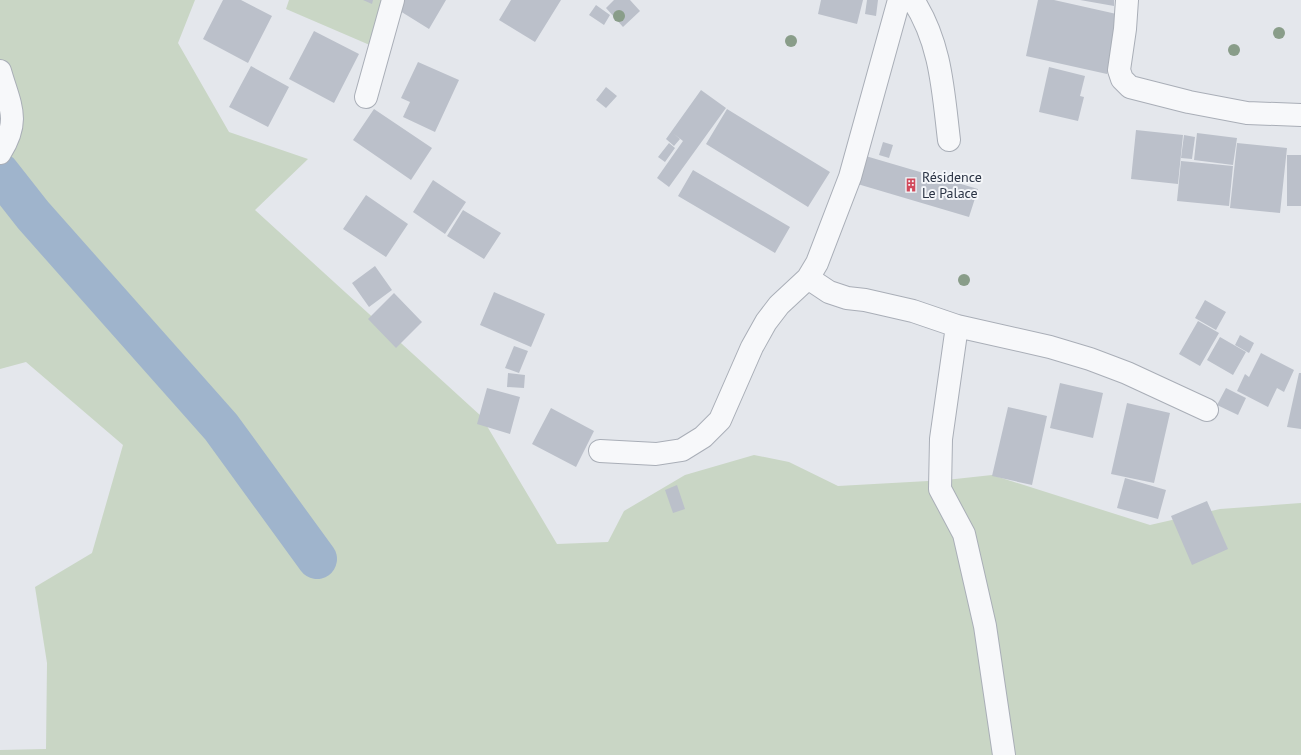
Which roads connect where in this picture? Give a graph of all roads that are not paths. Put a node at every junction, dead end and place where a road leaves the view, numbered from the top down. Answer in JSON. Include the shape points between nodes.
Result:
{"nodes":[{"id":1,"x":394,"y":0,"type":"edge"},
{"id":2,"x":899,"y":0,"type":"edge"},
{"id":3,"x":913,"y":0,"type":"edge"},
{"id":4,"x":1127,"y":0,"type":"edge"},
{"id":5,"x":0,"y":71,"type":"edge"},
{"id":6,"x":366,"y":97,"type":"dead end"},
{"id":7,"x":1301,"y":115,"type":"edge"},
{"id":8,"x":949,"y":140,"type":"dead end"},
{"id":9,"x":0,"y":153,"type":"edge"},
{"id":10,"x":808,"y":278,"type":"junction"},
{"id":11,"x":957,"y":326,"type":"junction"},
{"id":12,"x":1207,"y":410,"type":"dead end"},
{"id":13,"x":600,"y":451,"type":"dead end"},
{"id":14,"x":1004,"y":755,"type":"edge"}],
"edges":[{"from":1,"to":6,"type":"street"},
{"from":2,"to":10,"type":"street","via":[[850,177],[817,263]]},
{"from":3,"to":8,"type":"street","via":[[930,31],[939,62]]},
{"from":4,"to":7,"type":"street","via":[[1119,70],[1122,79],[1130,87],[1189,102],[1248,112]]},
{"from":5,"to":9,"type":"street","via":[[13,117],[10,138]]},
{"from":10,"to":11,"type":"street","via":[[828,292],[913,311]]},
{"from":10,"to":13,"type":"street","via":[[779,305],[766,322],[720,420],[703,436],[682,450],[656,454]]},
{"from":11,"to":12,"type":"street","via":[[1050,347],[1090,359],[1127,372]]},
{"from":11,"to":14,"type":"street","via":[[940,439],[940,489],[964,534],[985,626]]}]}
